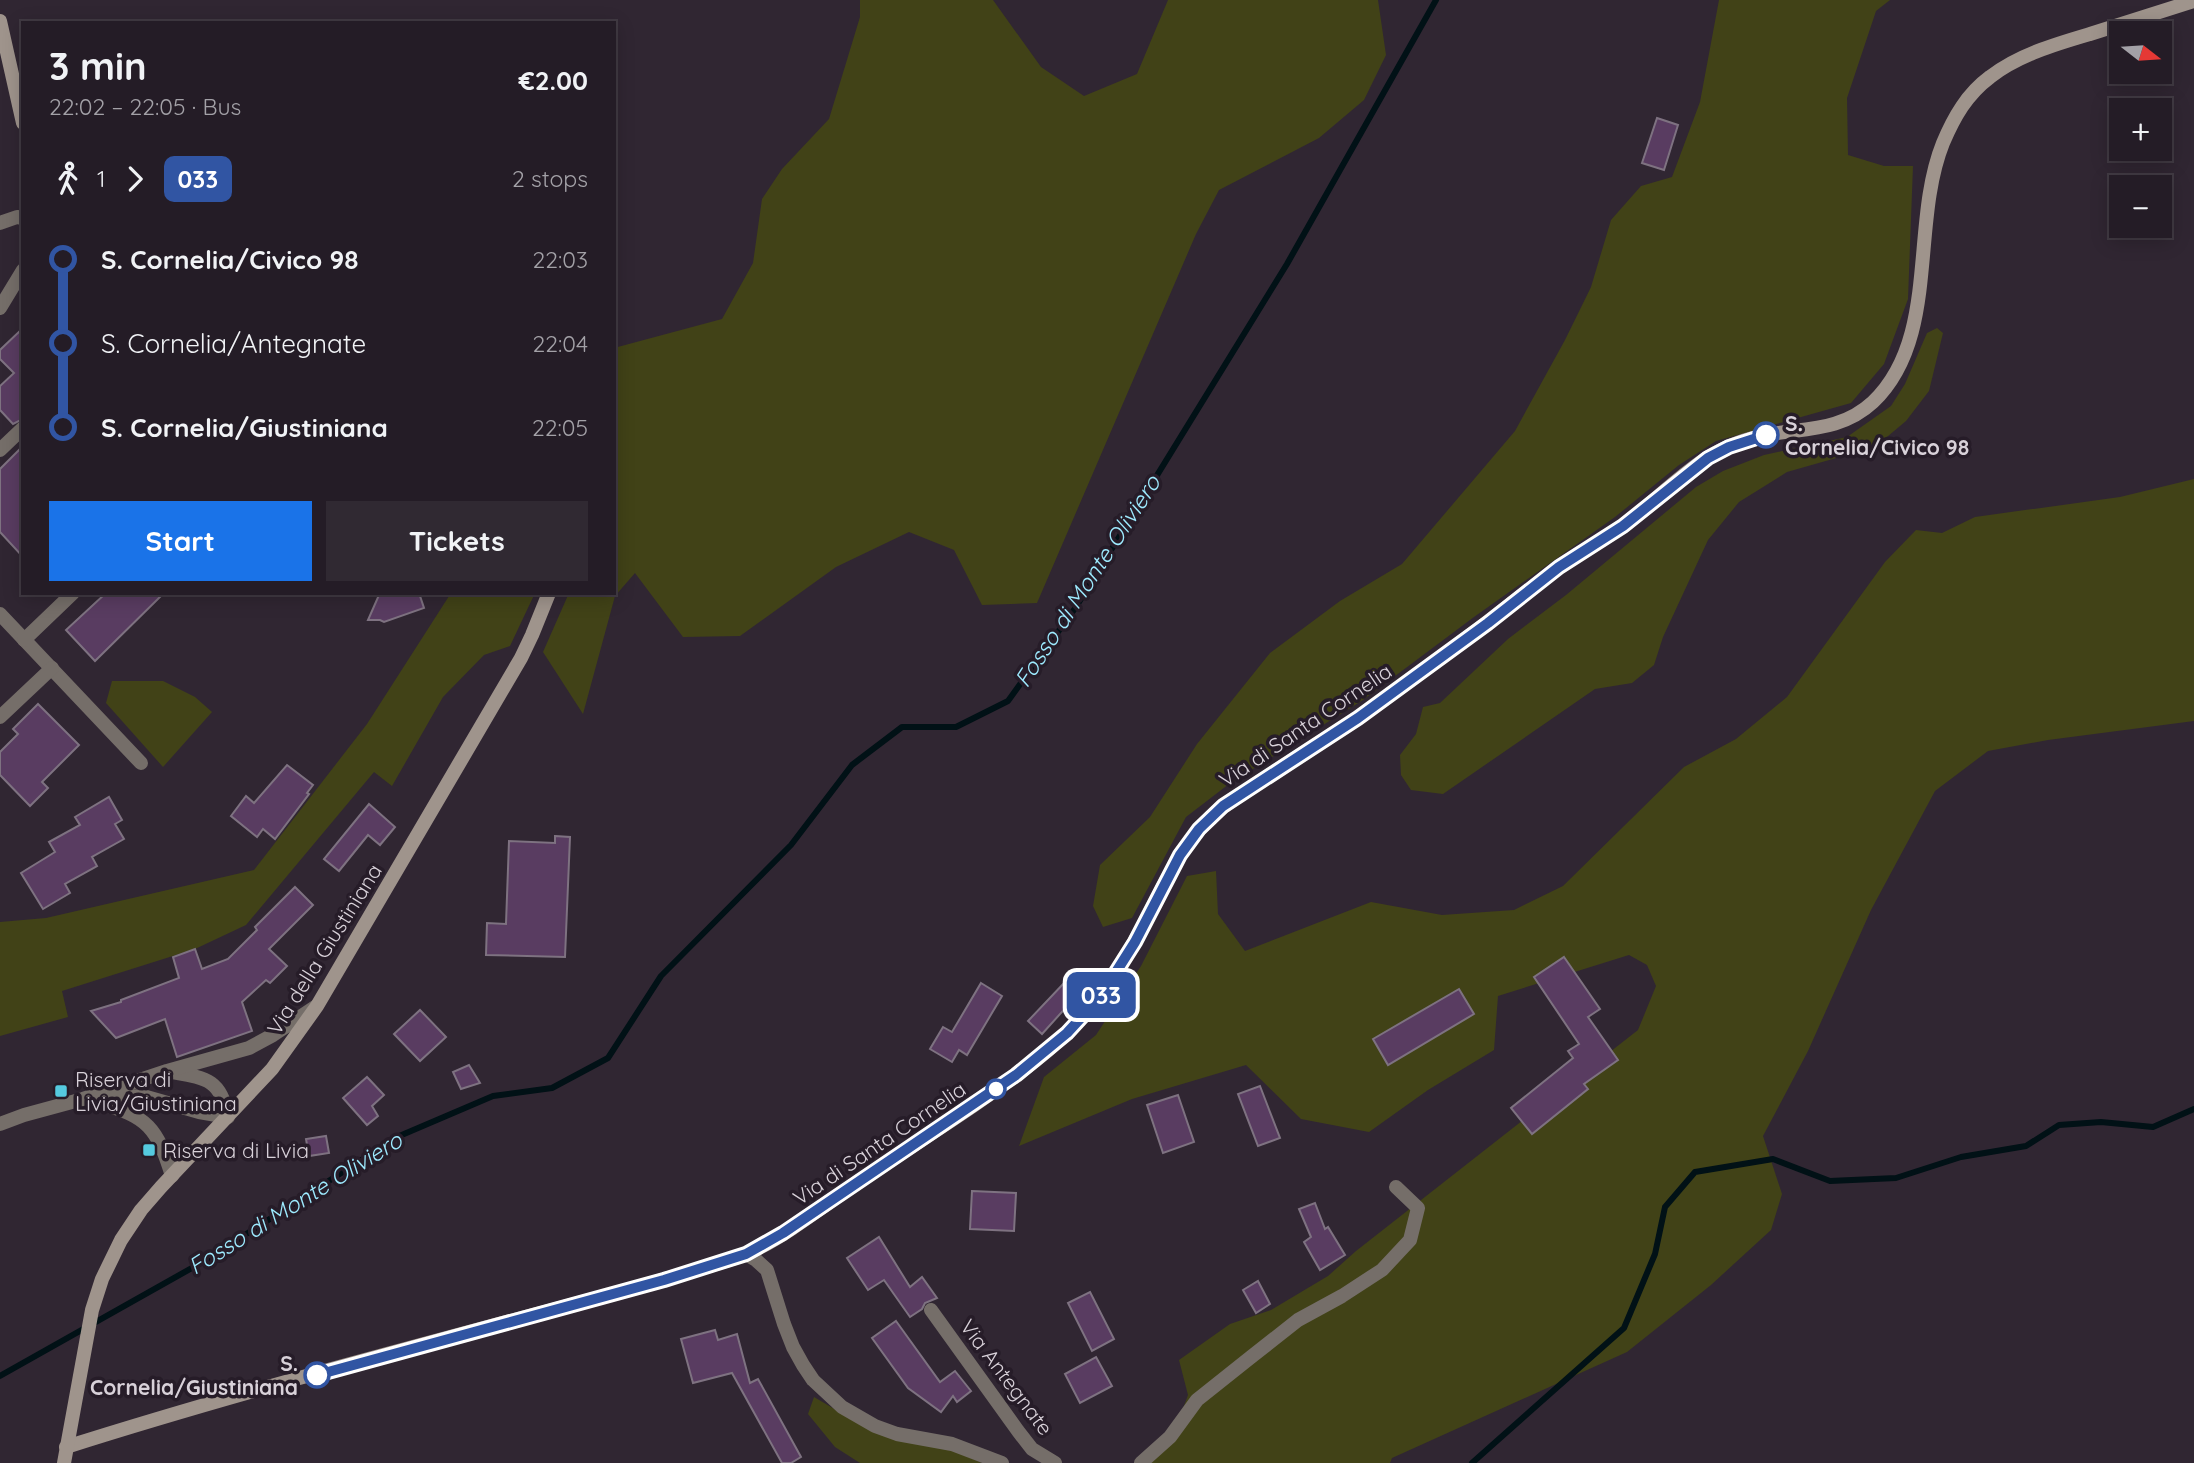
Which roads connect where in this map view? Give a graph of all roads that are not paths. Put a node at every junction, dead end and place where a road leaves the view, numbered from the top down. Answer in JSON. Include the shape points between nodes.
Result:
{"nodes":[{"id":1,"x":2194,"y":1,"type":"edge"},
{"id":2,"x":0,"y":21,"type":"edge"},
{"id":3,"x":21,"y":114,"type":"edge"},
{"id":4,"x":21,"y":218,"type":"edge"},
{"id":5,"x":0,"y":223,"type":"edge"},
{"id":6,"x":21,"y":273,"type":"edge"},
{"id":7,"x":0,"y":308,"type":"edge"},
{"id":8,"x":21,"y":430,"type":"edge"},
{"id":9,"x":0,"y":450,"type":"edge"},
{"id":10,"x":70,"y":595,"type":"edge"},
{"id":11,"x":548,"y":595,"type":"edge"},
{"id":12,"x":0,"y":614,"type":"edge"},
{"id":13,"x":24,"y":640,"type":"junction"},
{"id":14,"x":52,"y":668,"type":"junction"},
{"id":15,"x":0,"y":717,"type":"edge"},
{"id":16,"x":141,"y":762,"type":"dead end"},
{"id":17,"x":317,"y":1006,"type":"junction"},
{"id":18,"x":166,"y":1071,"type":"junction"},
{"id":19,"x":83,"y":1099,"type":"junction"},
{"id":20,"x":228,"y":1117,"type":"junction"},
{"id":21,"x":0,"y":1124,"type":"edge"},
{"id":22,"x":172,"y":1175,"type":"junction"},
{"id":23,"x":1396,"y":1187,"type":"dead end"},
{"id":24,"x":746,"y":1254,"type":"junction"},
{"id":25,"x":931,"y":1310,"type":"dead end"},
{"id":26,"x":66,"y":1447,"type":"junction"},
{"id":27,"x":64,"y":1463,"type":"edge"},
{"id":28,"x":1002,"y":1463,"type":"edge"},
{"id":29,"x":1055,"y":1463,"type":"edge"},
{"id":30,"x":1141,"y":1463,"type":"edge"}],
"edges":[{"from":1,"to":24,"type":"street","name":"Via di Santa Cornelia","via":[[2055,44],[2010,64],[1992,74],[1959,109],[1932,175],[1913,333],[1894,375],[1868,406],[1834,425],[1750,439],[1708,458],[1623,526],[1559,567],[1358,718],[1223,806],[1180,855],[1111,980],[1067,1033],[999,1086]]},
{"from":2,"to":3,"type":"street"},
{"from":4,"to":5,"type":"street"},
{"from":6,"to":7,"type":"street"},
{"from":8,"to":9,"type":"street"},
{"from":10,"to":13,"type":"street"},
{"from":11,"to":17,"type":"street","name":"Via della Giustiniana","via":[[521,658]]},
{"from":12,"to":13,"type":"street"},
{"from":13,"to":14,"type":"street"},
{"from":14,"to":15,"type":"street"},
{"from":14,"to":16,"type":"street"},
{"from":17,"to":18,"type":"street","via":[[249,1048]]},
{"from":17,"to":20,"type":"street","name":"Via della Giustiniana","via":[[272,1069]]},
{"from":18,"to":19,"type":"street"},
{"from":18,"to":20,"type":"street","via":[[211,1081],[224,1100]]},
{"from":19,"to":20,"type":"street","via":[[143,1096]]},
{"from":19,"to":21,"type":"street"},
{"from":19,"to":22,"type":"street","via":[[117,1108],[145,1123],[161,1144]]},
{"from":20,"to":22,"type":"street","name":"Via della Giustiniana"},
{"from":22,"to":26,"type":"street","name":"Via della Giustiniana","via":[[141,1210],[102,1279]]},
{"from":23,"to":30,"type":"street","via":[[1418,1208],[1410,1240],[1382,1270],[1298,1320],[1197,1400],[1170,1437]]},
{"from":24,"to":26,"type":"street","name":"Via di Santa Cornelia"},
{"from":24,"to":28,"type":"street","via":[[767,1270],[788,1336],[803,1365],[842,1408],[897,1434],[952,1444]]},
{"from":25,"to":29,"type":"street","name":"Via Antegnate","via":[[1025,1440]]},
{"from":26,"to":27,"type":"street","name":"Via della Giustiniana"}]}
